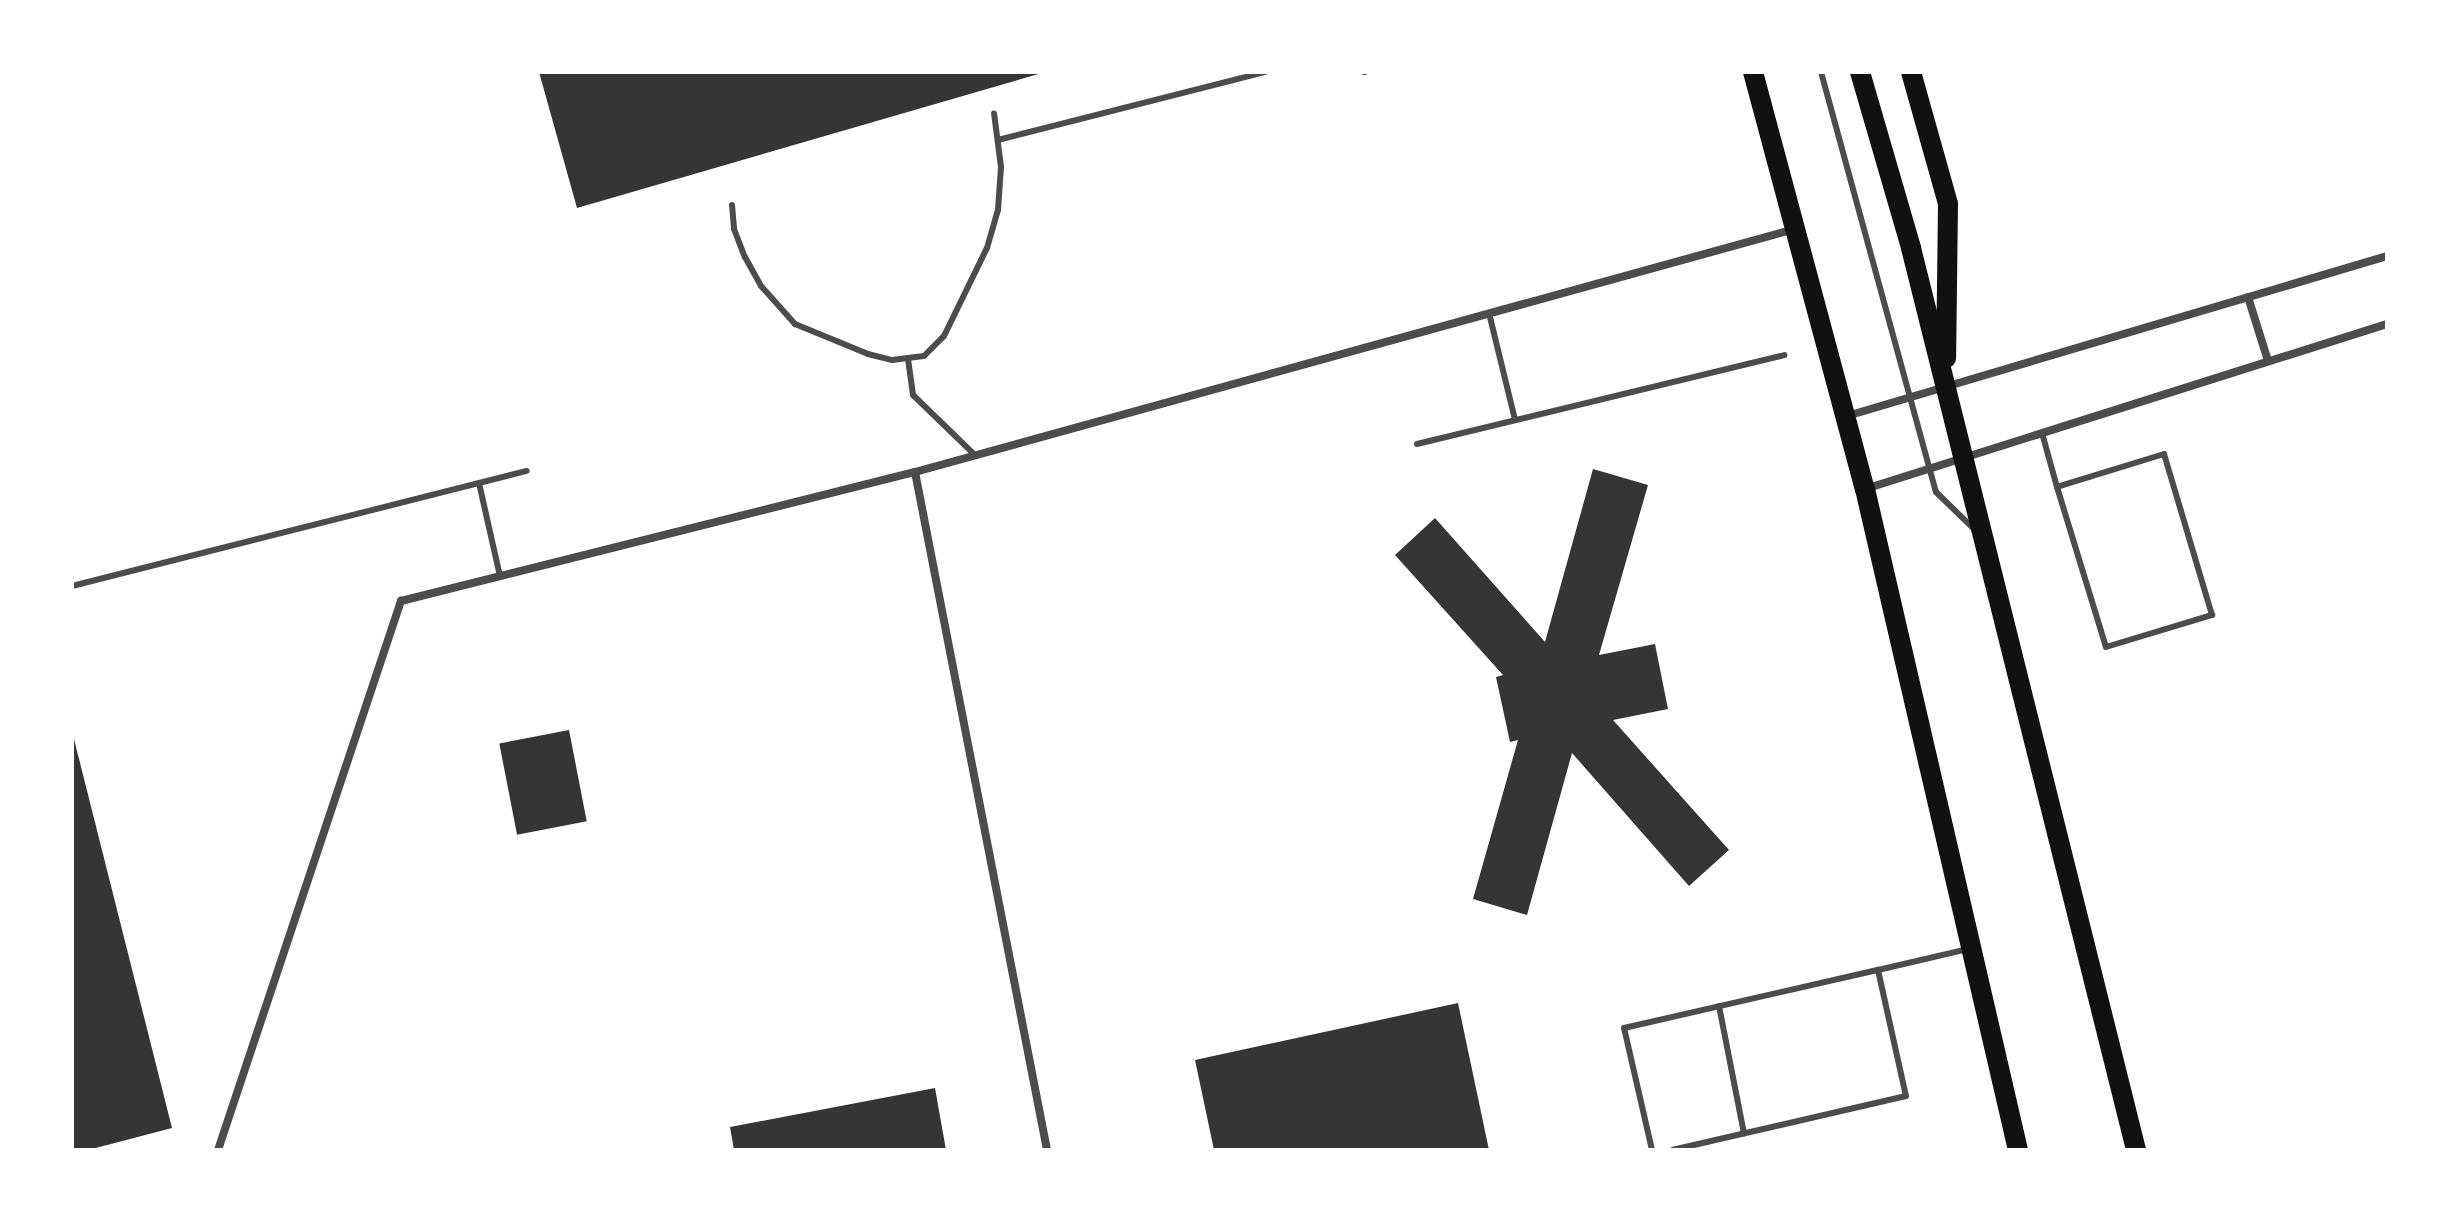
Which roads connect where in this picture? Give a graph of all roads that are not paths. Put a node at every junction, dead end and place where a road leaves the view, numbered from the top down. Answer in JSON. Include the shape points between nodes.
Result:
{"nodes":[{"id":1,"x":1265,"y":72,"type":"edge"},
{"id":2,"x":1753,"y":72,"type":"edge"},
{"id":3,"x":1821,"y":72,"type":"edge"},
{"id":4,"x":1860,"y":72,"type":"edge"},
{"id":5,"x":1911,"y":72,"type":"edge"},
{"id":6,"x":994,"y":113,"type":"dead end"},
{"id":7,"x":998,"y":140,"type":"junction"},
{"id":8,"x":732,"y":205,"type":"dead end"},
{"id":9,"x":1795,"y":229,"type":"junction"},
{"id":10,"x":2387,"y":256,"type":"edge"},
{"id":11,"x":2248,"y":297,"type":"junction"},
{"id":12,"x":1489,"y":313,"type":"junction"},
{"id":13,"x":2387,"y":324,"type":"edge"},
{"id":14,"x":1784,"y":355,"type":"dead end"},
{"id":15,"x":908,"y":359,"type":"junction"},
{"id":16,"x":2268,"y":361,"type":"junction"},
{"id":17,"x":1946,"y":386,"type":"junction"},
{"id":18,"x":1908,"y":398,"type":"junction"},
{"id":19,"x":1847,"y":416,"type":"junction"},
{"id":20,"x":1515,"y":420,"type":"junction"},
{"id":21,"x":2042,"y":433,"type":"junction"},
{"id":22,"x":1417,"y":444,"type":"dead end"},
{"id":23,"x":975,"y":455,"type":"junction"},
{"id":24,"x":1964,"y":459,"type":"junction"},
{"id":25,"x":1929,"y":469,"type":"junction"},
{"id":26,"x":527,"y":471,"type":"dead end"},
{"id":27,"x":915,"y":472,"type":"junction"},
{"id":28,"x":479,"y":483,"type":"junction"},
{"id":29,"x":2057,"y":487,"type":"junction"},
{"id":30,"x":1865,"y":489,"type":"junction"},
{"id":31,"x":1984,"y":538,"type":"junction"},
{"id":32,"x":500,"y":576,"type":"junction"},
{"id":33,"x":72,"y":586,"type":"edge"},
{"id":34,"x":1971,"y":949,"type":"junction"},
{"id":35,"x":1878,"y":970,"type":"junction"},
{"id":36,"x":1719,"y":1006,"type":"junction"},
{"id":37,"x":1744,"y":1134,"type":"junction"},
{"id":38,"x":218,"y":1150,"type":"edge"},
{"id":39,"x":1047,"y":1150,"type":"edge"},
{"id":40,"x":1652,"y":1150,"type":"edge"},
{"id":41,"x":1673,"y":1150,"type":"edge"},
{"id":42,"x":2018,"y":1150,"type":"edge"},
{"id":43,"x":2136,"y":1150,"type":"edge"}],
"edges":[{"from":1,"to":7,"type":"lane"},
{"from":2,"to":9,"type":"main road"},
{"from":3,"to":18,"type":"lane"},
{"from":4,"to":17,"type":"main road"},
{"from":5,"to":17,"type":"main road","via":[[1948,204]]},
{"from":6,"to":7,"type":"lane"},
{"from":7,"to":15,"type":"lane","via":[[998,210],[987,248],[944,336],[924,356]]},
{"from":8,"to":15,"type":"lane","via":[[745,257],[761,286],[795,324],[868,354]]},
{"from":9,"to":12,"type":"street"},
{"from":9,"to":19,"type":"main road"},
{"from":10,"to":11,"type":"street"},
{"from":11,"to":16,"type":"street"},
{"from":11,"to":17,"type":"street"},
{"from":12,"to":20,"type":"lane"},
{"from":12,"to":23,"type":"street"},
{"from":13,"to":16,"type":"street"},
{"from":14,"to":20,"type":"lane"},
{"from":15,"to":23,"type":"lane","via":[[913,395]]},
{"from":16,"to":21,"type":"street"},
{"from":17,"to":18,"type":"street"},
{"from":17,"to":24,"type":"main road"},
{"from":18,"to":19,"type":"street"},
{"from":18,"to":25,"type":"lane"},
{"from":19,"to":30,"type":"main road"},
{"from":20,"to":22,"type":"lane"},
{"from":21,"to":24,"type":"street"},
{"from":21,"to":29,"type":"lane"},
{"from":23,"to":27,"type":"street"},
{"from":24,"to":25,"type":"street"},
{"from":24,"to":31,"type":"main road"},
{"from":25,"to":30,"type":"street"},
{"from":25,"to":31,"type":"lane","via":[[1936,492]]},
{"from":26,"to":28,"type":"lane"},
{"from":27,"to":32,"type":"street"},
{"from":27,"to":39,"type":"street"},
{"from":28,"to":32,"type":"lane"},
{"from":28,"to":33,"type":"lane"},
{"from":29,"to":29,"type":"lane","via":[[2106,647],[2212,615],[2164,454]]},
{"from":30,"to":34,"type":"main road"},
{"from":31,"to":43,"type":"main road"},
{"from":32,"to":38,"type":"street","via":[[401,601]]},
{"from":34,"to":35,"type":"lane"},
{"from":34,"to":42,"type":"main road"},
{"from":35,"to":36,"type":"lane"},
{"from":35,"to":37,"type":"lane","via":[[1906,1096]]},
{"from":36,"to":37,"type":"lane"},
{"from":36,"to":40,"type":"lane","via":[[1624,1028]]},
{"from":37,"to":41,"type":"lane"}]}
